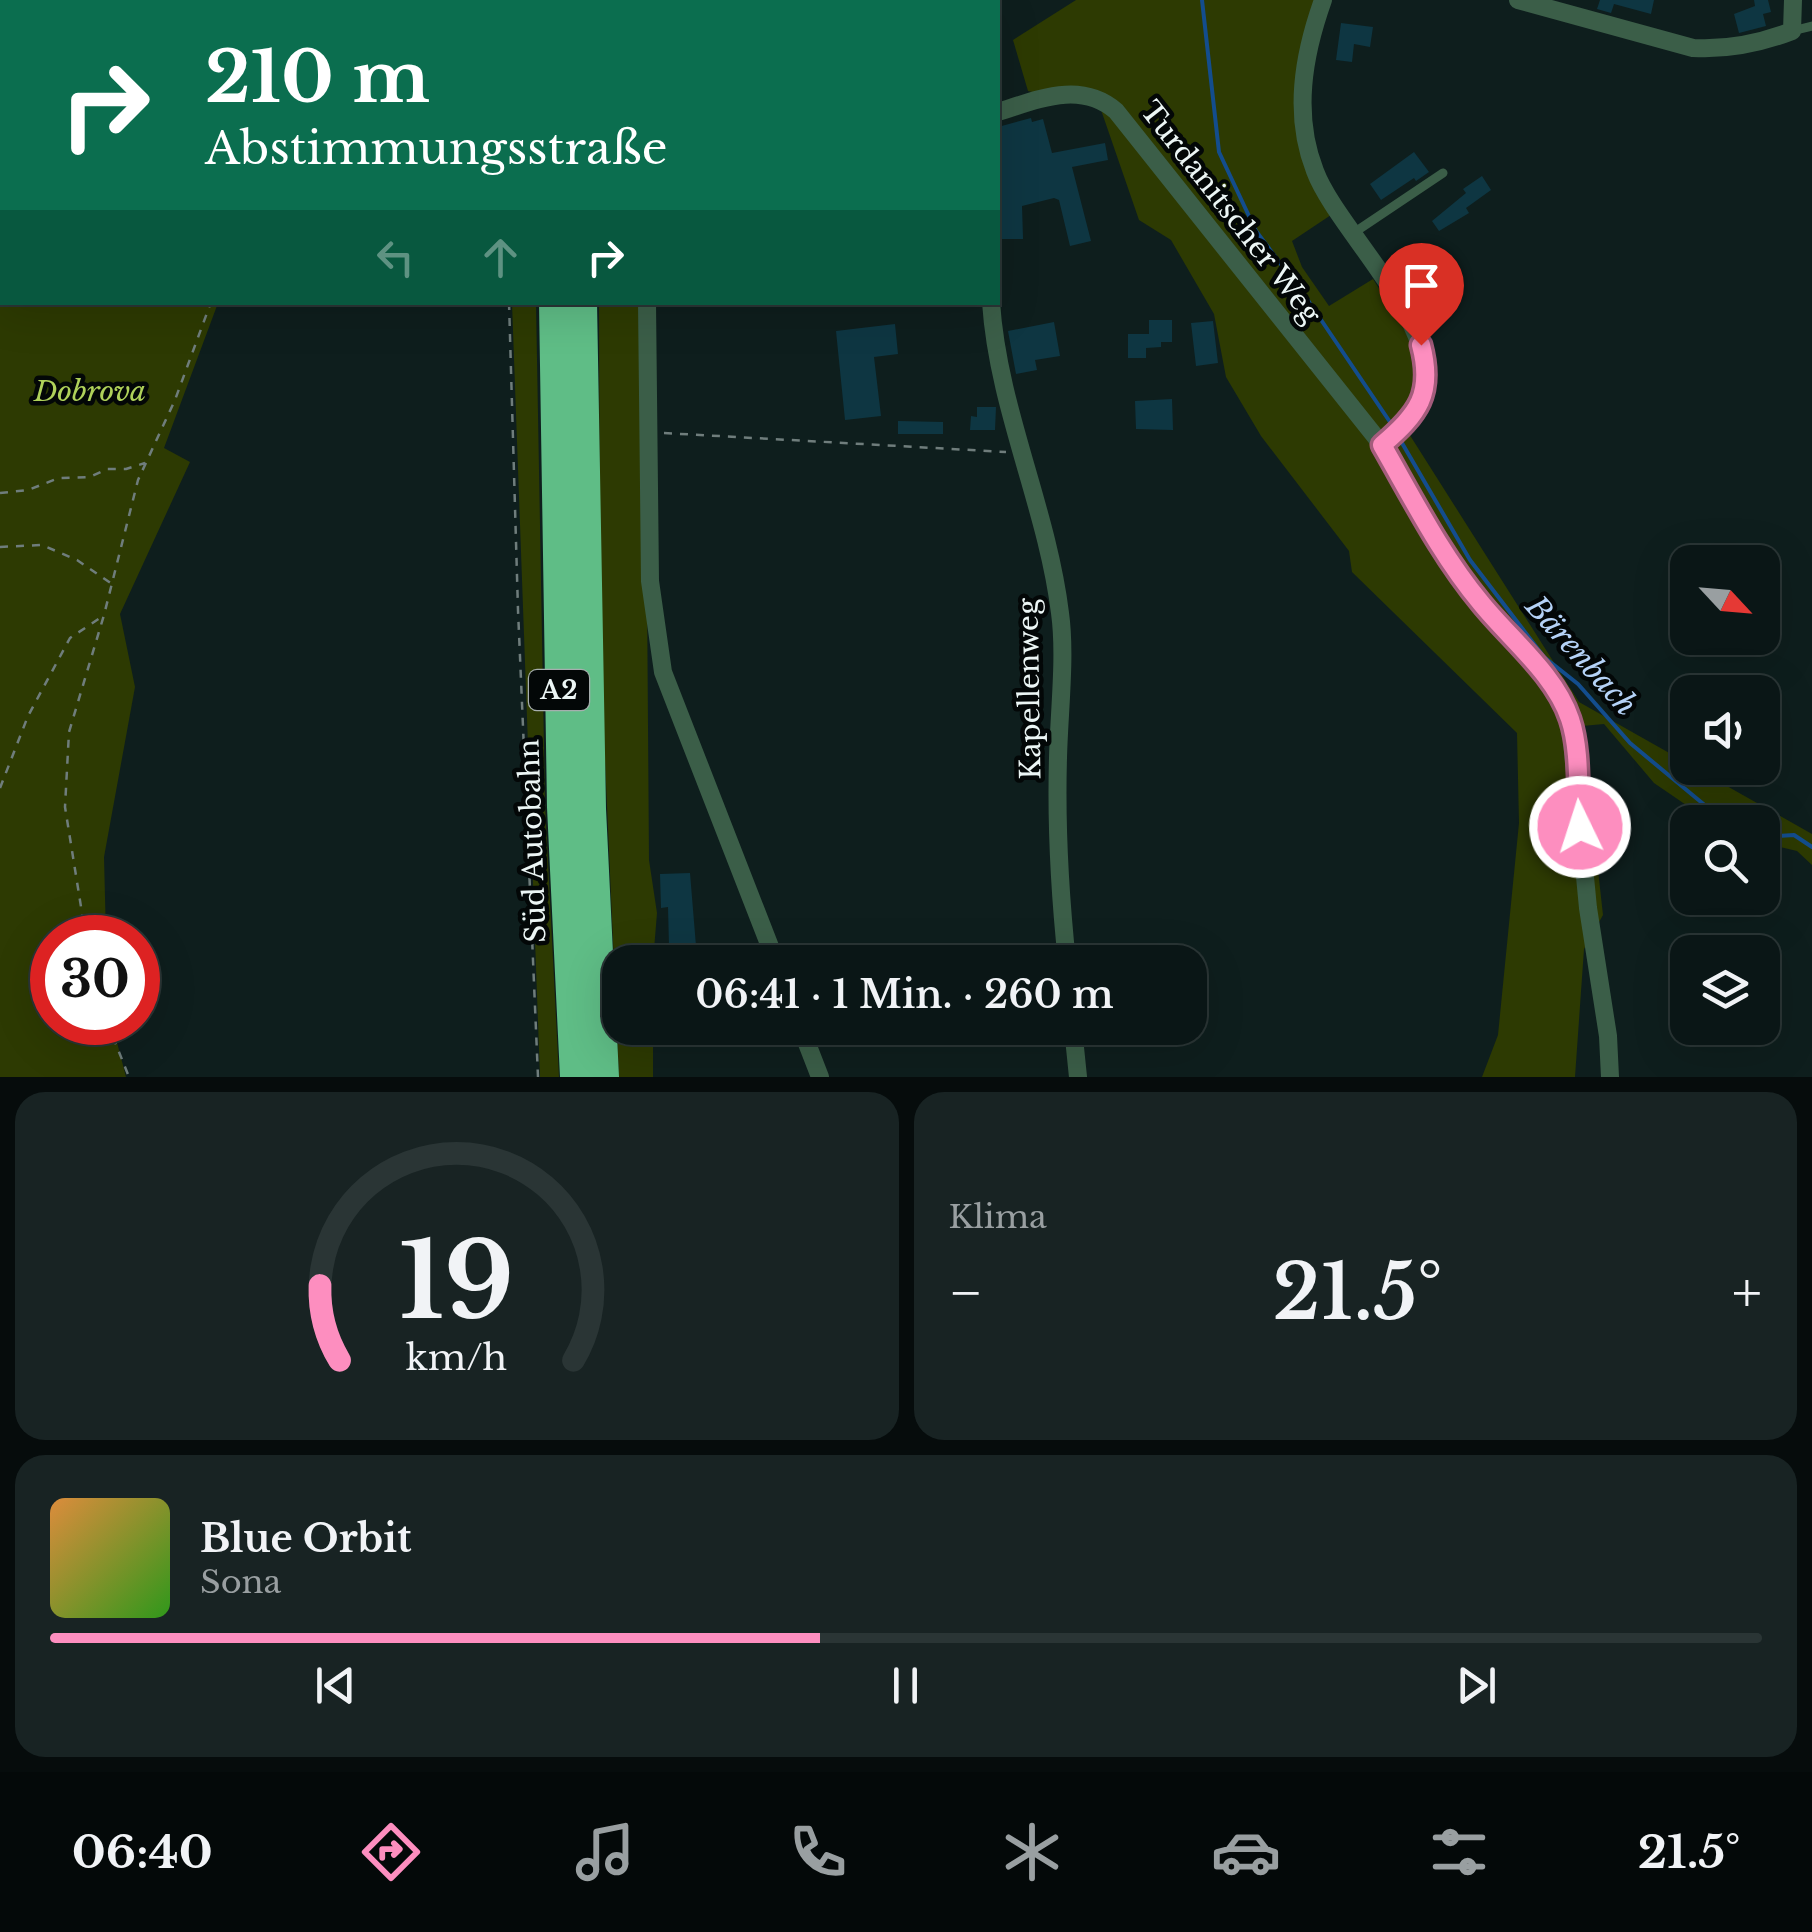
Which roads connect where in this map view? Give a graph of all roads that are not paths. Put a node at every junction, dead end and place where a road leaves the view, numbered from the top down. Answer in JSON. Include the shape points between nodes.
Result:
{"nodes":[{"id":1,"x":1323,"y":0,"type":"edge"},
{"id":2,"x":1518,"y":0,"type":"edge"},
{"id":3,"x":1793,"y":0,"type":"edge"},
{"id":4,"x":1812,"y":26,"type":"edge"},
{"id":5,"x":1792,"y":31,"type":"junction"},
{"id":6,"x":1000,"y":111,"type":"edge"},
{"id":7,"x":1443,"y":173,"type":"dead end"},
{"id":8,"x":1352,"y":234,"type":"junction"},
{"id":9,"x":554,"y":305,"type":"edge"},
{"id":10,"x":582,"y":305,"type":"edge"},
{"id":11,"x":646,"y":305,"type":"edge"},
{"id":12,"x":992,"y":305,"type":"edge"},
{"id":13,"x":1382,"y":445,"type":"junction"},
{"id":14,"x":769,"y":945,"type":"edge"},
{"id":15,"x":1065,"y":945,"type":"edge"},
{"id":16,"x":808,"y":1045,"type":"edge"},
{"id":17,"x":1075,"y":1045,"type":"edge"},
{"id":18,"x":576,"y":1077,"type":"edge"},
{"id":19,"x":604,"y":1077,"type":"edge"},
{"id":20,"x":820,"y":1077,"type":"edge"},
{"id":21,"x":1078,"y":1077,"type":"edge"},
{"id":22,"x":1610,"y":1077,"type":"edge"}],
"edges":[{"from":1,"to":8,"type":"street","via":[[1305,67],[1305,137],[1316,174]]},
{"from":2,"to":5,"type":"street","via":[[1693,48],[1730,47]]},
{"from":3,"to":5,"type":"street"},
{"from":4,"to":5,"type":"lane"},
{"from":6,"to":13,"type":"street","name":"Turdanitscher Weg","via":[[1056,94],[1106,102]]},
{"from":7,"to":8,"type":"lane"},
{"from":8,"to":13,"type":"street","via":[[1409,318],[1426,365],[1412,419]]},
{"from":9,"to":18,"type":"highway","name":"Süd Autobahn","number":"A2","via":[[562,807]]},
{"from":10,"to":19,"type":"highway","number":"A2","via":[[591,809]]},
{"from":11,"to":14,"type":"street","via":[[650,581],[664,672]]},
{"from":12,"to":15,"type":"street","name":"Kapellenweg","via":[[994,350],[1046,531],[1061,617]]},
{"from":13,"to":22,"type":"street","name":"Turdanitscher Weg","via":[[1443,551],[1553,688],[1570,720]]},
{"from":16,"to":20,"type":"street"},
{"from":17,"to":21,"type":"street"}]}
